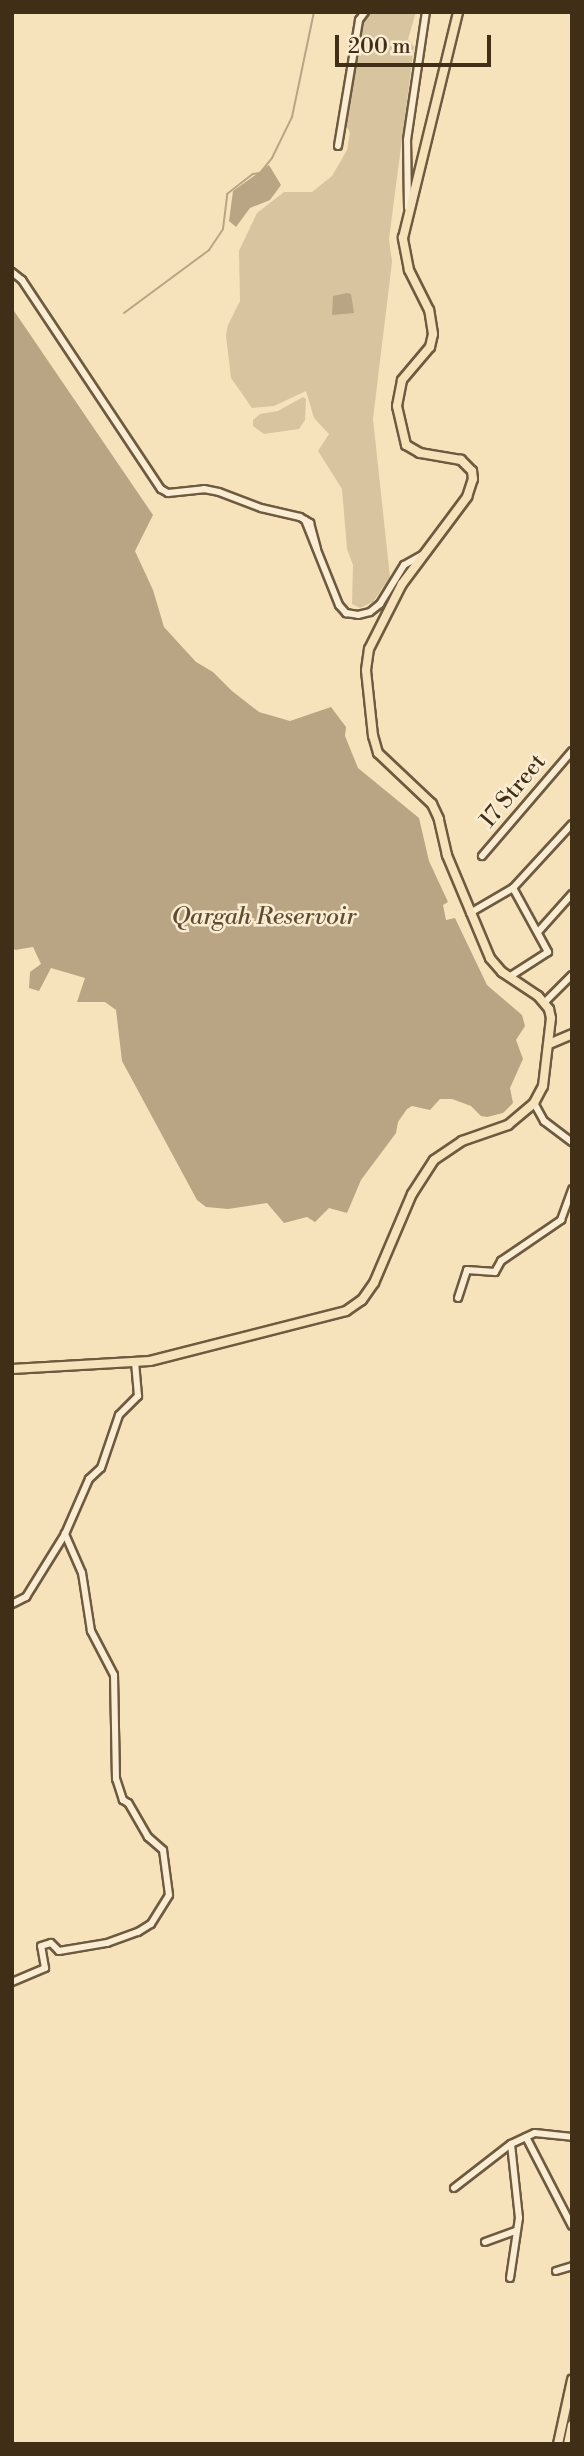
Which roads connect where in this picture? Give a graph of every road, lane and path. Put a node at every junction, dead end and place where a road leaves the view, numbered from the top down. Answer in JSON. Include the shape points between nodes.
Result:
{"nodes":[{"id":1,"x":365,"y":12,"type":"edge"},
{"id":2,"x":426,"y":12,"type":"edge"},
{"id":3,"x":458,"y":12,"type":"edge"},
{"id":4,"x":338,"y":146,"type":"dead end"},
{"id":5,"x":408,"y":210,"type":"junction"},
{"id":6,"x":12,"y":272,"type":"edge"},
{"id":7,"x":426,"y":553,"type":"junction"},
{"id":8,"x":572,"y":751,"type":"edge"},
{"id":9,"x":572,"y":824,"type":"edge"},
{"id":10,"x":482,"y":856,"type":"dead end"},
{"id":11,"x":513,"y":888,"type":"junction"},
{"id":12,"x":572,"y":894,"type":"edge"},
{"id":13,"x":471,"y":914,"type":"junction"},
{"id":14,"x":538,"y":932,"type":"junction"},
{"id":15,"x":572,"y":975,"type":"edge"},
{"id":16,"x":509,"y":977,"type":"junction"},
{"id":17,"x":545,"y":1002,"type":"junction"},
{"id":18,"x":572,"y":1034,"type":"edge"},
{"id":19,"x":549,"y":1044,"type":"junction"},
{"id":20,"x":534,"y":1103,"type":"junction"},
{"id":21,"x":572,"y":1142,"type":"edge"},
{"id":22,"x":572,"y":1189,"type":"edge"},
{"id":23,"x":458,"y":1297,"type":"dead end"},
{"id":24,"x":135,"y":1364,"type":"junction"},
{"id":25,"x":12,"y":1369,"type":"edge"},
{"id":26,"x":65,"y":1534,"type":"junction"},
{"id":27,"x":12,"y":1604,"type":"edge"},
{"id":28,"x":12,"y":1982,"type":"edge"},
{"id":29,"x":526,"y":2137,"type":"junction"},
{"id":30,"x":572,"y":2137,"type":"edge"},
{"id":31,"x":511,"y":2144,"type":"junction"},
{"id":32,"x":454,"y":2188,"type":"dead end"},
{"id":33,"x":572,"y":2226,"type":"edge"},
{"id":34,"x":516,"y":2231,"type":"junction"},
{"id":35,"x":485,"y":2242,"type":"dead end"},
{"id":36,"x":572,"y":2266,"type":"edge"},
{"id":37,"x":556,"y":2271,"type":"dead end"},
{"id":38,"x":510,"y":2278,"type":"dead end"},
{"id":39,"x":572,"y":2381,"type":"edge"},
{"id":40,"x":568,"y":2406,"type":"edge"},
{"id":41,"x":572,"y":2425,"type":"edge"},
{"id":42,"x":558,"y":2444,"type":"edge"},
{"id":43,"x":568,"y":2444,"type":"edge"}],
"edges":[{"from":1,"to":4,"type":"street","via":[[359,20]]},
{"from":2,"to":5,"type":"street","via":[[407,139]]},
{"from":3,"to":5,"type":"main road"},
{"from":5,"to":7,"type":"main road","via":[[405,254],[429,310],[433,334],[430,347],[402,380],[398,422],[412,450],[461,460],[473,479],[467,497]]},
{"from":6,"to":7,"type":"street","via":[[22,280],[161,489],[168,493],[219,492],[305,519],[339,606],[346,613],[358,615],[380,604],[404,565]]},
{"from":7,"to":13,"type":"main road","via":[[402,584],[369,649],[366,670],[373,736],[385,761],[432,804]]},
{"from":8,"to":10,"type":"street","name":"17 Street"},
{"from":9,"to":11,"type":"street"},
{"from":11,"to":13,"type":"street"},
{"from":11,"to":14,"type":"street"},
{"from":12,"to":14,"type":"street"},
{"from":13,"to":16,"type":"main road","via":[[490,958]]},
{"from":14,"to":16,"type":"street","via":[[548,952]]},
{"from":15,"to":17,"type":"street"},
{"from":16,"to":17,"type":"main road"},
{"from":17,"to":19,"type":"main road","via":[[551,1018]]},
{"from":18,"to":19,"type":"main road"},
{"from":19,"to":20,"type":"main road","via":[[543,1086]]},
{"from":20,"to":21,"type":"street","via":[[544,1121]]},
{"from":20,"to":24,"type":"main road","via":[[508,1125],[462,1141],[434,1160],[412,1194],[374,1283],[355,1306],[262,1335]]},
{"from":22,"to":23,"type":"street","via":[[561,1220],[501,1261],[495,1272],[467,1270]]},
{"from":24,"to":25,"type":"main road"},
{"from":24,"to":26,"type":"street","via":[[138,1396],[119,1415],[101,1468],[89,1479]]},
{"from":26,"to":27,"type":"street","via":[[26,1597]]},
{"from":26,"to":28,"type":"street","via":[[82,1573],[91,1631],[114,1675],[116,1779],[123,1800],[148,1837],[163,1850],[169,1895],[152,1924],[138,1932],[59,1951],[51,1943],[41,1946],[45,1968]]},
{"from":29,"to":30,"type":"street","via":[[548,2133]]},
{"from":29,"to":31,"type":"street"},
{"from":29,"to":33,"type":"street"},
{"from":31,"to":32,"type":"street"},
{"from":31,"to":34,"type":"street","via":[[519,2209]]},
{"from":34,"to":35,"type":"street"},
{"from":34,"to":38,"type":"street"},
{"from":36,"to":37,"type":"street"},
{"from":39,"to":40,"type":"main road"},
{"from":40,"to":42,"type":"main road"},
{"from":41,"to":43,"type":"main road"}]}
